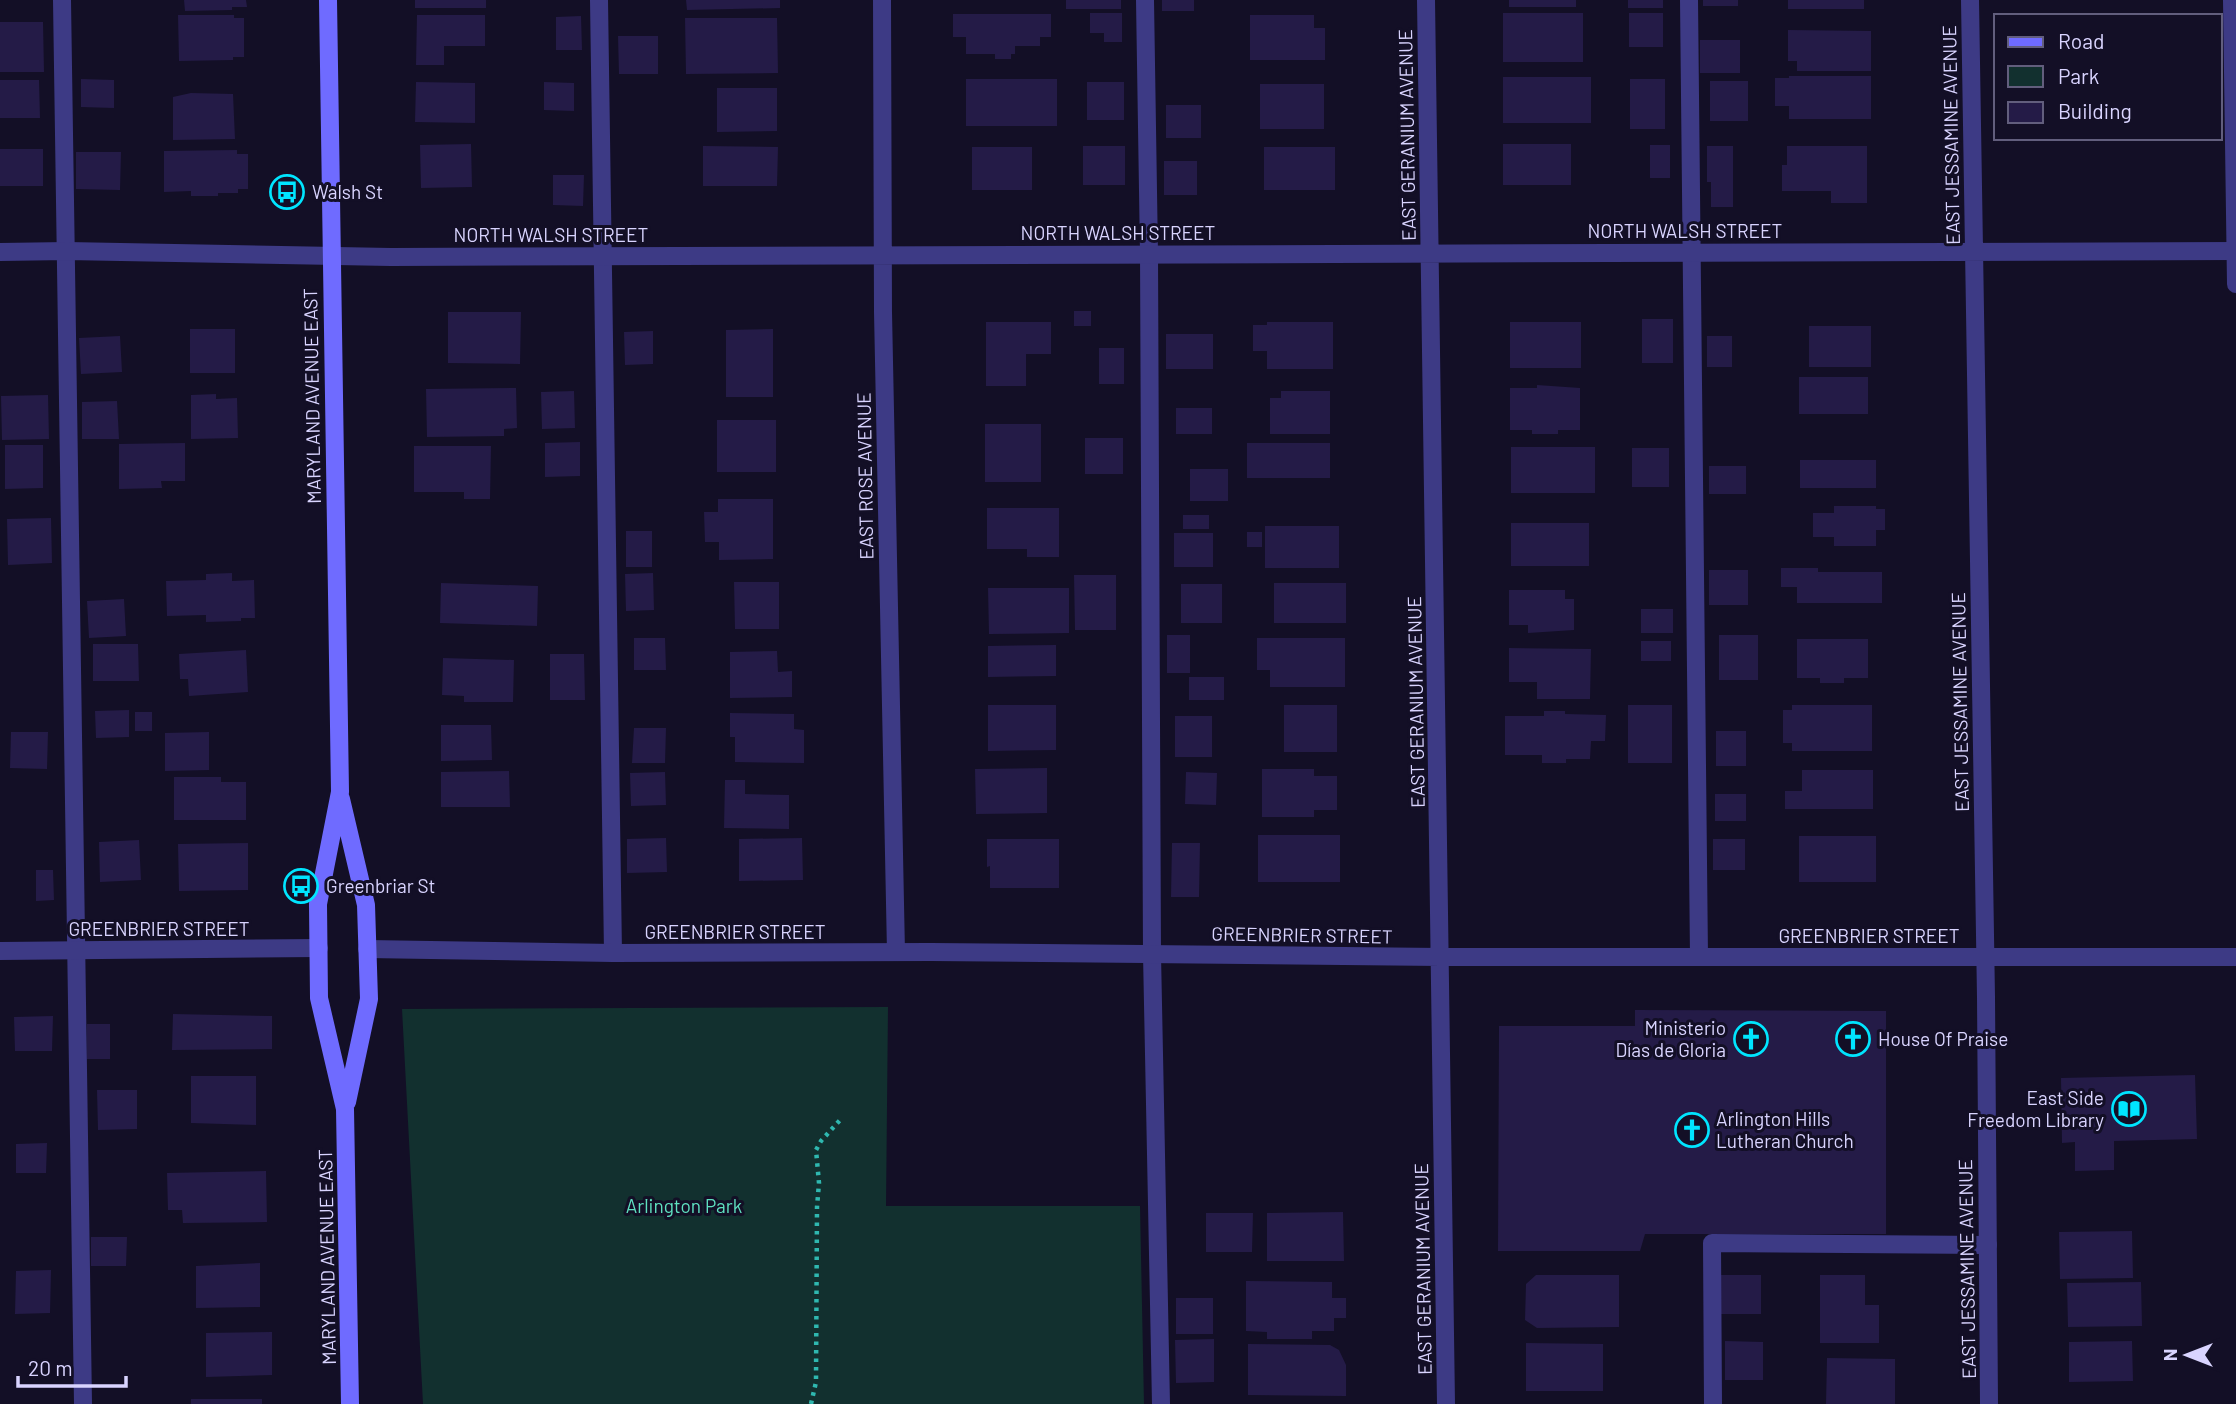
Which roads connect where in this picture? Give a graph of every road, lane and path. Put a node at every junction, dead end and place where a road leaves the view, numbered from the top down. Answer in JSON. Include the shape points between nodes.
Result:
{"nodes":[{"id":1,"x":62,"y":0,"type":"edge"},
{"id":2,"x":328,"y":0,"type":"edge"},
{"id":3,"x":599,"y":0,"type":"edge"},
{"id":4,"x":882,"y":0,"type":"edge"},
{"id":5,"x":1144,"y":0,"type":"edge"},
{"id":6,"x":1426,"y":0,"type":"edge"},
{"id":7,"x":1689,"y":0,"type":"edge"},
{"id":8,"x":1970,"y":0,"type":"edge"},
{"id":9,"x":2232,"y":0,"type":"edge"},
{"id":10,"x":67,"y":251,"type":"junction"},
{"id":11,"x":1973,"y":251,"type":"junction"},
{"id":12,"x":2236,"y":251,"type":"edge"},
{"id":13,"x":0,"y":252,"type":"edge"},
{"id":14,"x":1693,"y":252,"type":"junction"},
{"id":15,"x":1430,"y":253,"type":"junction"},
{"id":16,"x":1149,"y":254,"type":"junction"},
{"id":17,"x":883,"y":255,"type":"junction"},
{"id":18,"x":331,"y":256,"type":"junction"},
{"id":19,"x":603,"y":256,"type":"junction"},
{"id":20,"x":2236,"y":284,"type":"edge"},
{"id":21,"x":340,"y":792,"type":"junction"},
{"id":22,"x":319,"y":948,"type":"junction"},
{"id":23,"x":367,"y":949,"type":"junction"},
{"id":24,"x":76,"y":950,"type":"junction"},
{"id":25,"x":0,"y":951,"type":"edge"},
{"id":26,"x":896,"y":952,"type":"junction"},
{"id":27,"x":613,"y":953,"type":"junction"},
{"id":28,"x":1152,"y":954,"type":"junction"},
{"id":29,"x":1441,"y":957,"type":"junction"},
{"id":30,"x":1699,"y":957,"type":"junction"},
{"id":31,"x":1985,"y":957,"type":"junction"},
{"id":32,"x":2236,"y":957,"type":"edge"},
{"id":33,"x":345,"y":1109,"type":"junction"},
{"id":34,"x":841,"y":1119,"type":"dead end"},
{"id":35,"x":1988,"y":1245,"type":"junction"},
{"id":36,"x":83,"y":1404,"type":"edge"},
{"id":37,"x":350,"y":1404,"type":"edge"},
{"id":38,"x":811,"y":1404,"type":"edge"},
{"id":39,"x":1161,"y":1404,"type":"edge"},
{"id":40,"x":1446,"y":1404,"type":"edge"},
{"id":41,"x":1713,"y":1404,"type":"edge"},
{"id":42,"x":1989,"y":1404,"type":"edge"}],
"edges":[{"from":1,"to":10,"type":"street"},
{"from":2,"to":18,"type":"main road","name":"MARYLAND AVENUE EAST"},
{"from":3,"to":19,"type":"street"},
{"from":4,"to":17,"type":"street","name":"EAST ROSE AVENUE"},
{"from":5,"to":16,"type":"street"},
{"from":6,"to":15,"type":"street","name":"EAST GERANIUM AVENUE"},
{"from":7,"to":14,"type":"street"},
{"from":8,"to":11,"type":"street","name":"EAST JESSAMINE AVENUE"},
{"from":9,"to":12,"type":"street"},
{"from":10,"to":13,"type":"street","name":"NORTH WALSH STREET"},
{"from":10,"to":18,"type":"street","name":"NORTH WALSH STREET"},
{"from":10,"to":24,"type":"street"},
{"from":11,"to":12,"type":"street","name":"NORTH WALSH STREET"},
{"from":11,"to":14,"type":"street","name":"NORTH WALSH STREET"},
{"from":11,"to":31,"type":"street","name":"EAST JESSAMINE AVENUE"},
{"from":12,"to":20,"type":"street"},
{"from":14,"to":15,"type":"street","name":"NORTH WALSH STREET"},
{"from":14,"to":30,"type":"street"},
{"from":15,"to":16,"type":"street","name":"NORTH WALSH STREET"},
{"from":15,"to":29,"type":"street","name":"EAST GERANIUM AVENUE"},
{"from":16,"to":17,"type":"street","name":"NORTH WALSH STREET"},
{"from":16,"to":28,"type":"street"},
{"from":17,"to":19,"type":"street","name":"NORTH WALSH STREET"},
{"from":17,"to":26,"type":"street","name":"EAST ROSE AVENUE"},
{"from":18,"to":19,"type":"street","name":"NORTH WALSH STREET"},
{"from":18,"to":21,"type":"main road","name":"MARYLAND AVENUE EAST"},
{"from":19,"to":27,"type":"street"},
{"from":21,"to":22,"type":"main road","name":"MARYLAND AVENUE EAST","via":[[318,904]]},
{"from":21,"to":23,"type":"main road","name":"MARYLAND AVENUE EAST","via":[[366,905]]},
{"from":22,"to":24,"type":"street","name":"GREENBRIER STREET"},
{"from":22,"to":33,"type":"main road","name":"MARYLAND AVENUE EAST","via":[[319,998]]},
{"from":23,"to":27,"type":"street","name":"GREENBRIER STREET"},
{"from":23,"to":33,"type":"main road","name":"MARYLAND AVENUE EAST","via":[[369,999]]},
{"from":24,"to":25,"type":"street","name":"GREENBRIER STREET"},
{"from":24,"to":36,"type":"street"},
{"from":26,"to":27,"type":"street","name":"GREENBRIER STREET"},
{"from":26,"to":28,"type":"street","name":"GREENBRIER STREET"},
{"from":28,"to":29,"type":"street","name":"GREENBRIER STREET"},
{"from":28,"to":39,"type":"street"},
{"from":29,"to":30,"type":"street","name":"GREENBRIER STREET"},
{"from":29,"to":40,"type":"street","name":"EAST GERANIUM AVENUE"},
{"from":30,"to":31,"type":"street","name":"GREENBRIER STREET"},
{"from":31,"to":32,"type":"street","name":"GREENBRIER STREET"},
{"from":31,"to":35,"type":"street","name":"EAST JESSAMINE AVENUE"},
{"from":33,"to":37,"type":"main road","name":"MARYLAND AVENUE EAST"},
{"from":34,"to":38,"type":"path","via":[[816,1150],[816,1382]]},
{"from":35,"to":41,"type":"street","via":[[1712,1242]]},
{"from":35,"to":42,"type":"street","name":"EAST JESSAMINE AVENUE"}]}
